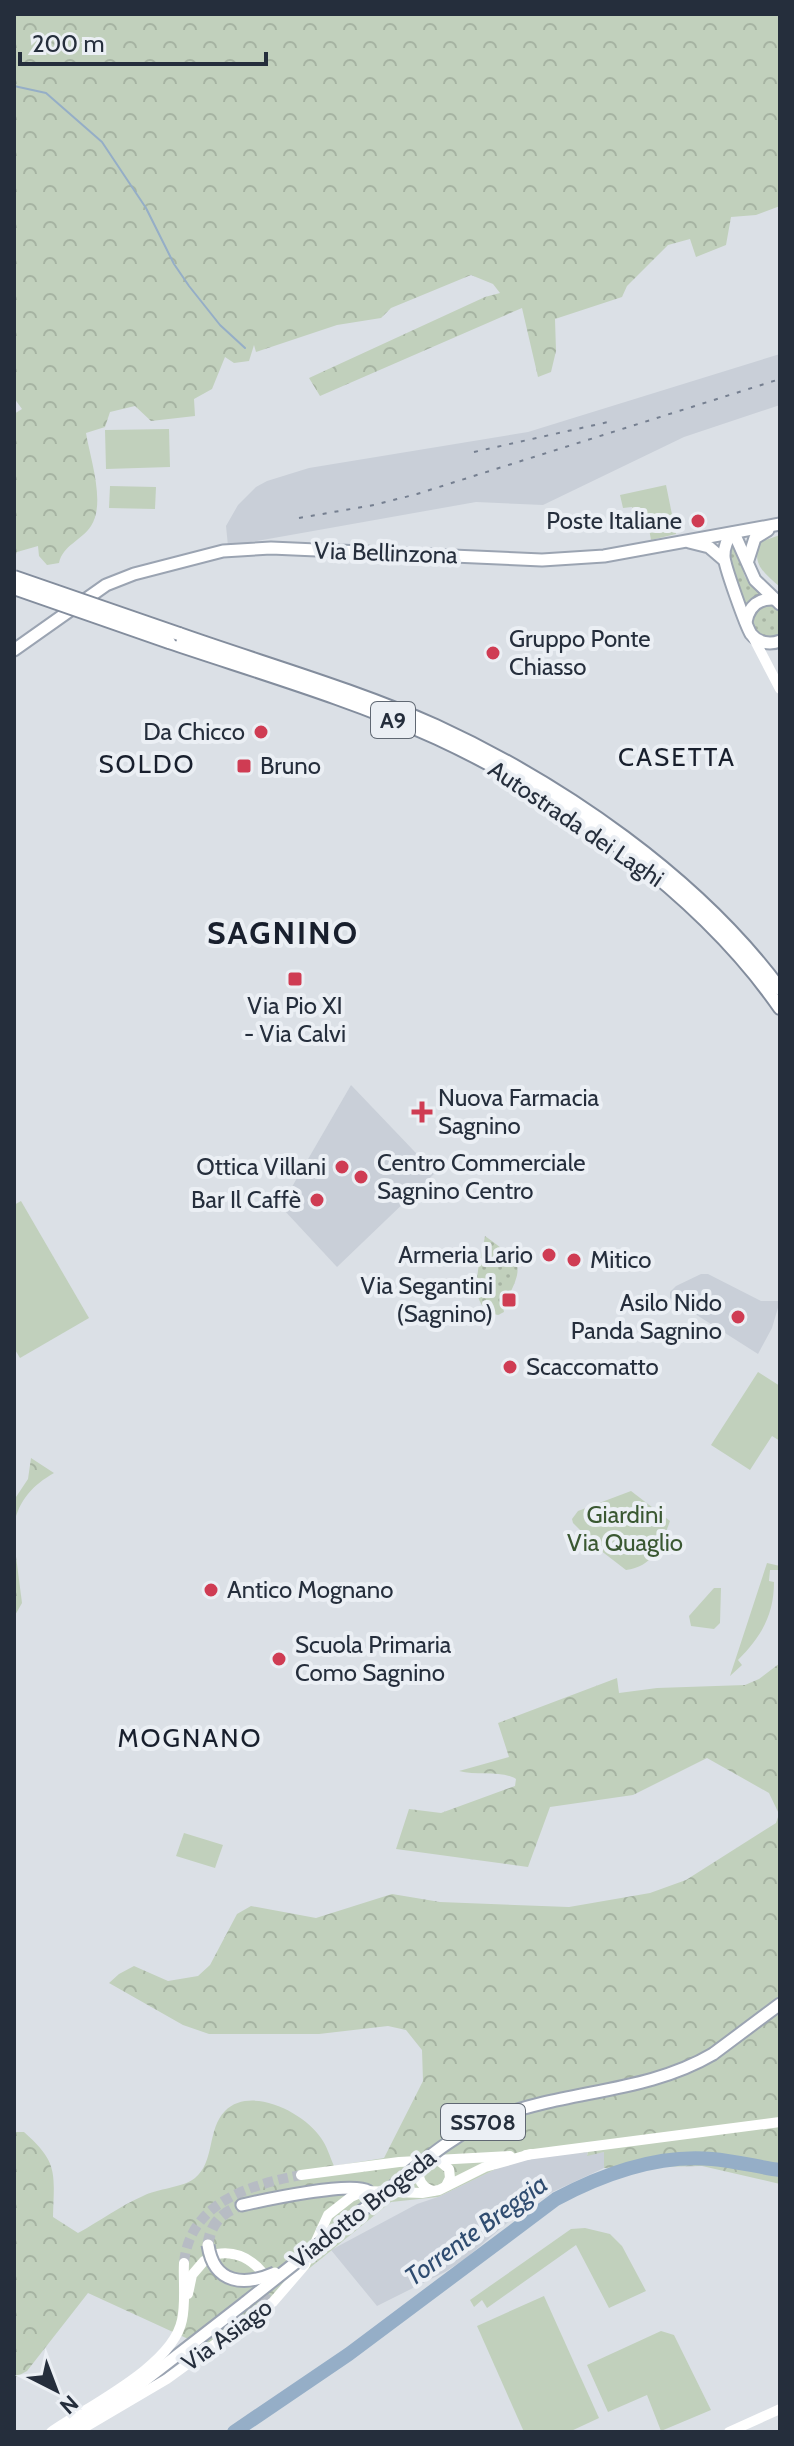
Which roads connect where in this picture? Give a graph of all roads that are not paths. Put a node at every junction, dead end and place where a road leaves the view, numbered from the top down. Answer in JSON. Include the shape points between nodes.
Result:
{"nodes":[{"id":1,"x":778,"y":525,"type":"edge"},
{"id":2,"x":734,"y":533,"type":"junction"},
{"id":3,"x":688,"y":542,"type":"junction"},
{"id":4,"x":723,"y":559,"type":"junction"},
{"id":5,"x":748,"y":561,"type":"junction"},
{"id":6,"x":14,"y":577,"type":"edge"},
{"id":7,"x":14,"y":588,"type":"edge"},
{"id":8,"x":777,"y":601,"type":"edge"},
{"id":9,"x":749,"y":628,"type":"junction"},
{"id":10,"x":174,"y":638,"type":"junction"},
{"id":11,"x":777,"y":642,"type":"edge"},
{"id":12,"x":14,"y":650,"type":"edge"},
{"id":13,"x":765,"y":662,"type":"junction"},
{"id":14,"x":780,"y":689,"type":"edge"},
{"id":15,"x":603,"y":831,"type":"junction"},
{"id":16,"x":780,"y":989,"type":"edge"},
{"id":17,"x":780,"y":1008,"type":"edge"},
{"id":18,"x":780,"y":2004,"type":"edge"},
{"id":19,"x":780,"y":2013,"type":"edge"},
{"id":20,"x":713,"y":2054,"type":"junction"},
{"id":21,"x":780,"y":2122,"type":"edge"},
{"id":22,"x":531,"y":2154,"type":"junction"},
{"id":23,"x":433,"y":2160,"type":"junction"},
{"id":24,"x":301,"y":2175,"type":"tunnel mouth"},
{"id":25,"x":446,"y":2186,"type":"junction"},
{"id":26,"x":368,"y":2191,"type":"junction"},
{"id":27,"x":435,"y":2191,"type":"junction"},
{"id":28,"x":242,"y":2205,"type":"tunnel mouth"},
{"id":29,"x":213,"y":2250,"type":"joint"},
{"id":30,"x":204,"y":2261,"type":"dead end"},
{"id":31,"x":184,"y":2263,"type":"tunnel mouth"},
{"id":32,"x":291,"y":2266,"type":"junction"},
{"id":33,"x":262,"y":2272,"type":"dead end"},
{"id":34,"x":263,"y":2303,"type":"tunnel mouth"},
{"id":35,"x":253,"y":2316,"type":"junction"},
{"id":36,"x":183,"y":2319,"type":"junction"},
{"id":37,"x":780,"y":2409,"type":"edge"},
{"id":38,"x":51,"y":2432,"type":"edge"},
{"id":39,"x":62,"y":2432,"type":"edge"},
{"id":40,"x":77,"y":2432,"type":"edge"},
{"id":41,"x":729,"y":2432,"type":"edge"}],
"edges":[{"from":1,"to":2,"type":"main road","name":"Via Bellinzona"},
{"from":1,"to":5,"type":"main road","via":[[755,538]]},
{"from":2,"to":3,"type":"main road","name":"Via Bellinzona"},
{"from":2,"to":4,"type":"main road","via":[[727,539]]},
{"from":2,"to":5,"type":"main road"},
{"from":3,"to":4,"type":"main road","via":[[709,547]]},
{"from":3,"to":12,"type":"main road","name":"Via Bellinzona","via":[[542,560],[271,548],[223,551],[106,585]]},
{"from":4,"to":9,"type":"main road"},
{"from":5,"to":8,"type":"main road","via":[[755,580]]},
{"from":6,"to":10,"type":"highway","name":"Autostrada dei Laghi","number":"A9","bridge":true},
{"from":7,"to":10,"type":"highway","name":"Autostrada dei Laghi","number":"A9","bridge":true},
{"from":8,"to":9,"type":"main road","via":[[755,604]]},
{"from":9,"to":11,"type":"main road","via":[[758,640]]},
{"from":9,"to":13,"type":"street"},
{"from":10,"to":15,"type":"highway","name":"Autostrada dei Laghi","number":"A9","via":[[434,725],[522,771]]},
{"from":11,"to":13,"type":"street","via":[[765,652]]},
{"from":13,"to":14,"type":"street"},
{"from":15,"to":16,"type":"highway","name":"Autostrada dei Laghi","number":"A9","via":[[664,868],[705,904]]},
{"from":15,"to":17,"type":"highway","name":"Autostrada dei Laghi","number":"A9","via":[[692,907],[741,957]]},
{"from":18,"to":20,"type":"main road","name":"Viadotto Brogeda","number":"SS708"},
{"from":19,"to":20,"type":"main road","name":"Viadotto Brogeda","number":"SS708"},
{"from":20,"to":32,"type":"main road","name":"Viadotto Brogeda","number":"SS708","bridge":true,"via":[[651,2080],[528,2107],[480,2124]]},
{"from":21,"to":22,"type":"street","number":"SS708"},
{"from":22,"to":23,"type":"street","number":"SS708"},
{"from":22,"to":25,"type":"street","number":"SS708","via":[[485,2167]]},
{"from":23,"to":24,"type":"street","number":"SS708"},
{"from":23,"to":25,"type":"street","number":"SS708","via":[[449,2169]]},
{"from":23,"to":27,"type":"street","number":"SS708","via":[[420,2169],[420,2180]]},
{"from":25,"to":27,"type":"street","number":"SS708"},
{"from":26,"to":27,"type":"street","number":"SS708"},
{"from":26,"to":28,"type":"main road","number":"SS708","via":[[358,2187]]},
{"from":26,"to":35,"type":"street","name":"Via Asiago","via":[[328,2215],[298,2275]]},
{"from":29,"to":32,"type":"main road","number":"SS708","bridge":true,"via":[[218,2269],[239,2281],[260,2280]]},
{"from":29,"to":33,"type":"street","number":"SS708","via":[[244,2257]]},
{"from":30,"to":36,"type":"street","via":[[192,2275]]},
{"from":31,"to":36,"type":"street","name":"Via Asiago"},
{"from":32,"to":39,"type":"main road","name":"Viadotto Brogeda","number":"SS708","bridge":true,"via":[[139,2385]]},
{"from":34,"to":35,"type":"street"},
{"from":35,"to":40,"type":"street","name":"Via Asiago","via":[[167,2379]]},
{"from":36,"to":38,"type":"street","name":"Via Asiago","via":[[156,2360]]},
{"from":37,"to":41,"type":"street"}]}
